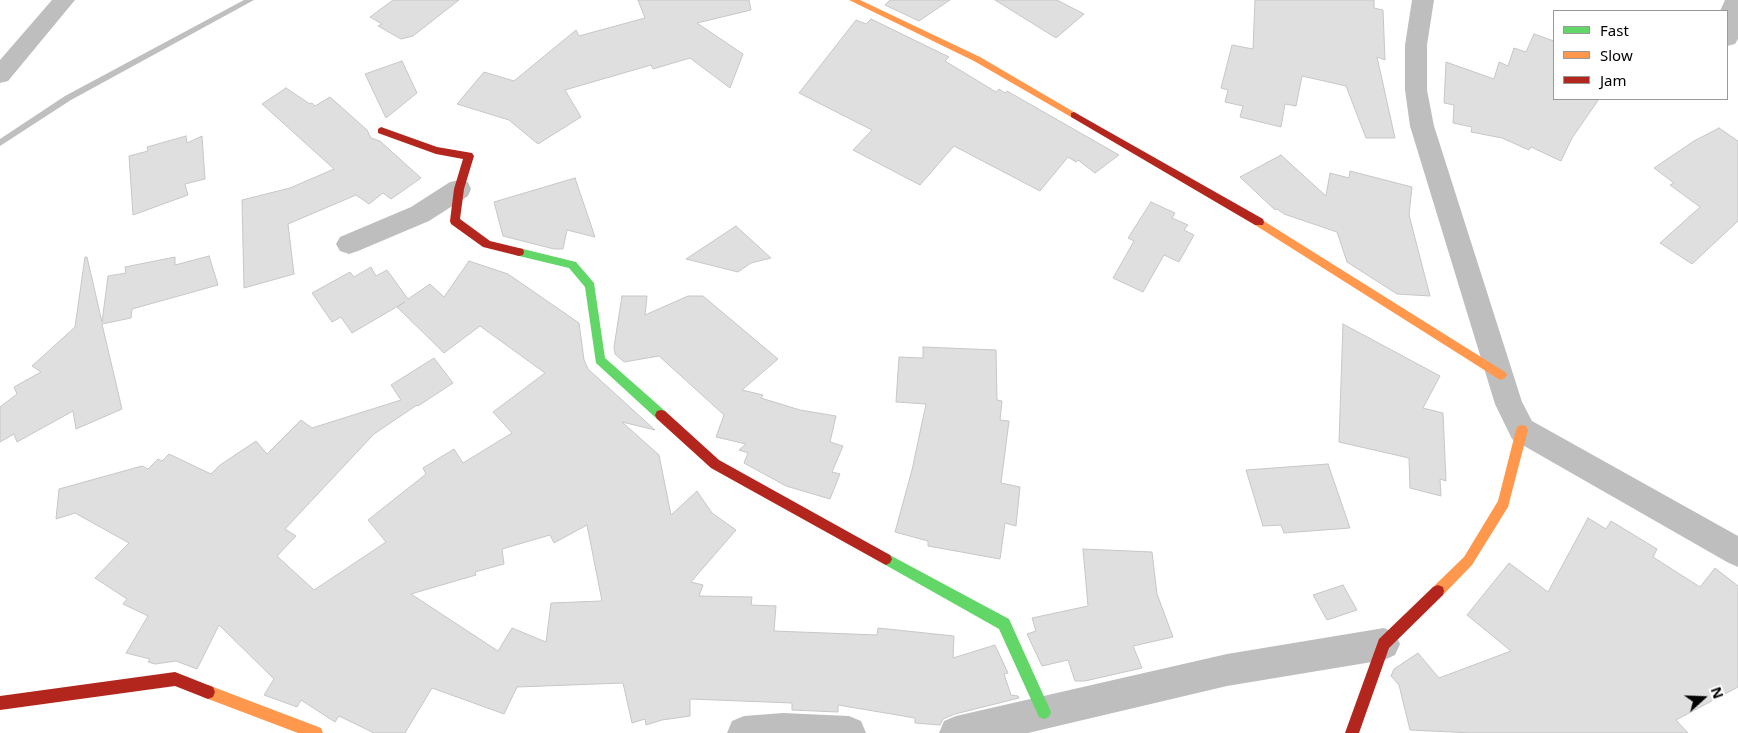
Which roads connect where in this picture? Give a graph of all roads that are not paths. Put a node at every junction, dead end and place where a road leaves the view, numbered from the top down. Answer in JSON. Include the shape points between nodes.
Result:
{"nodes":[{"id":1,"x":64,"y":0,"type":"edge"},
{"id":2,"x":853,"y":0,"type":"edge"},
{"id":3,"x":1423,"y":0,"type":"edge"},
{"id":4,"x":1736,"y":0,"type":"edge"},
{"id":5,"x":1728,"y":18,"type":"edge"},
{"id":6,"x":1728,"y":41,"type":"edge"},
{"id":7,"x":1738,"y":52,"type":"edge"},
{"id":8,"x":0,"y":75,"type":"edge"},
{"id":9,"x":381,"y":131,"type":"dead end"},
{"id":10,"x":459,"y":189,"type":"junction"},
{"id":11,"x":349,"y":244,"type":"dead end"},
{"id":12,"x":1500,"y":375,"type":"junction"},
{"id":13,"x":1522,"y":430,"type":"junction"},
{"id":14,"x":1738,"y":552,"type":"edge"},
{"id":15,"x":1384,"y":644,"type":"junction"},
{"id":16,"x":0,"y":703,"type":"edge"},
{"id":17,"x":1044,"y":712,"type":"junction"},
{"id":18,"x":316,"y":733,"type":"edge"},
{"id":19,"x":744,"y":733,"type":"edge"},
{"id":20,"x":849,"y":733,"type":"edge"},
{"id":21,"x":956,"y":733,"type":"edge"},
{"id":22,"x":1352,"y":733,"type":"edge"}],
"edges":[{"from":1,"to":8,"type":"street"},
{"from":2,"to":12,"type":"street","via":[[977,59],[1245,214]]},
{"from":3,"to":12,"type":"street","via":[[1416,46],[1416,90],[1422,126]]},
{"from":4,"to":5,"type":"street"},
{"from":6,"to":7,"type":"street"},
{"from":9,"to":10,"type":"street","via":[[436,150],[469,156]]},
{"from":10,"to":11,"type":"street","via":[[420,214]]},
{"from":10,"to":17,"type":"street","via":[[455,221],[487,244],[572,265],[590,286],[600,360],[715,464],[1004,624]]},
{"from":12,"to":13,"type":"street"},
{"from":13,"to":14,"type":"street"},
{"from":13,"to":15,"type":"street","via":[[1504,503],[1468,561]]},
{"from":15,"to":17,"type":"street","via":[[1228,670]]},
{"from":15,"to":22,"type":"street"},
{"from":16,"to":18,"type":"street","via":[[175,679]]},
{"from":17,"to":21,"type":"street"},
{"from":19,"to":20,"type":"street","via":[[783,730]]}]}
